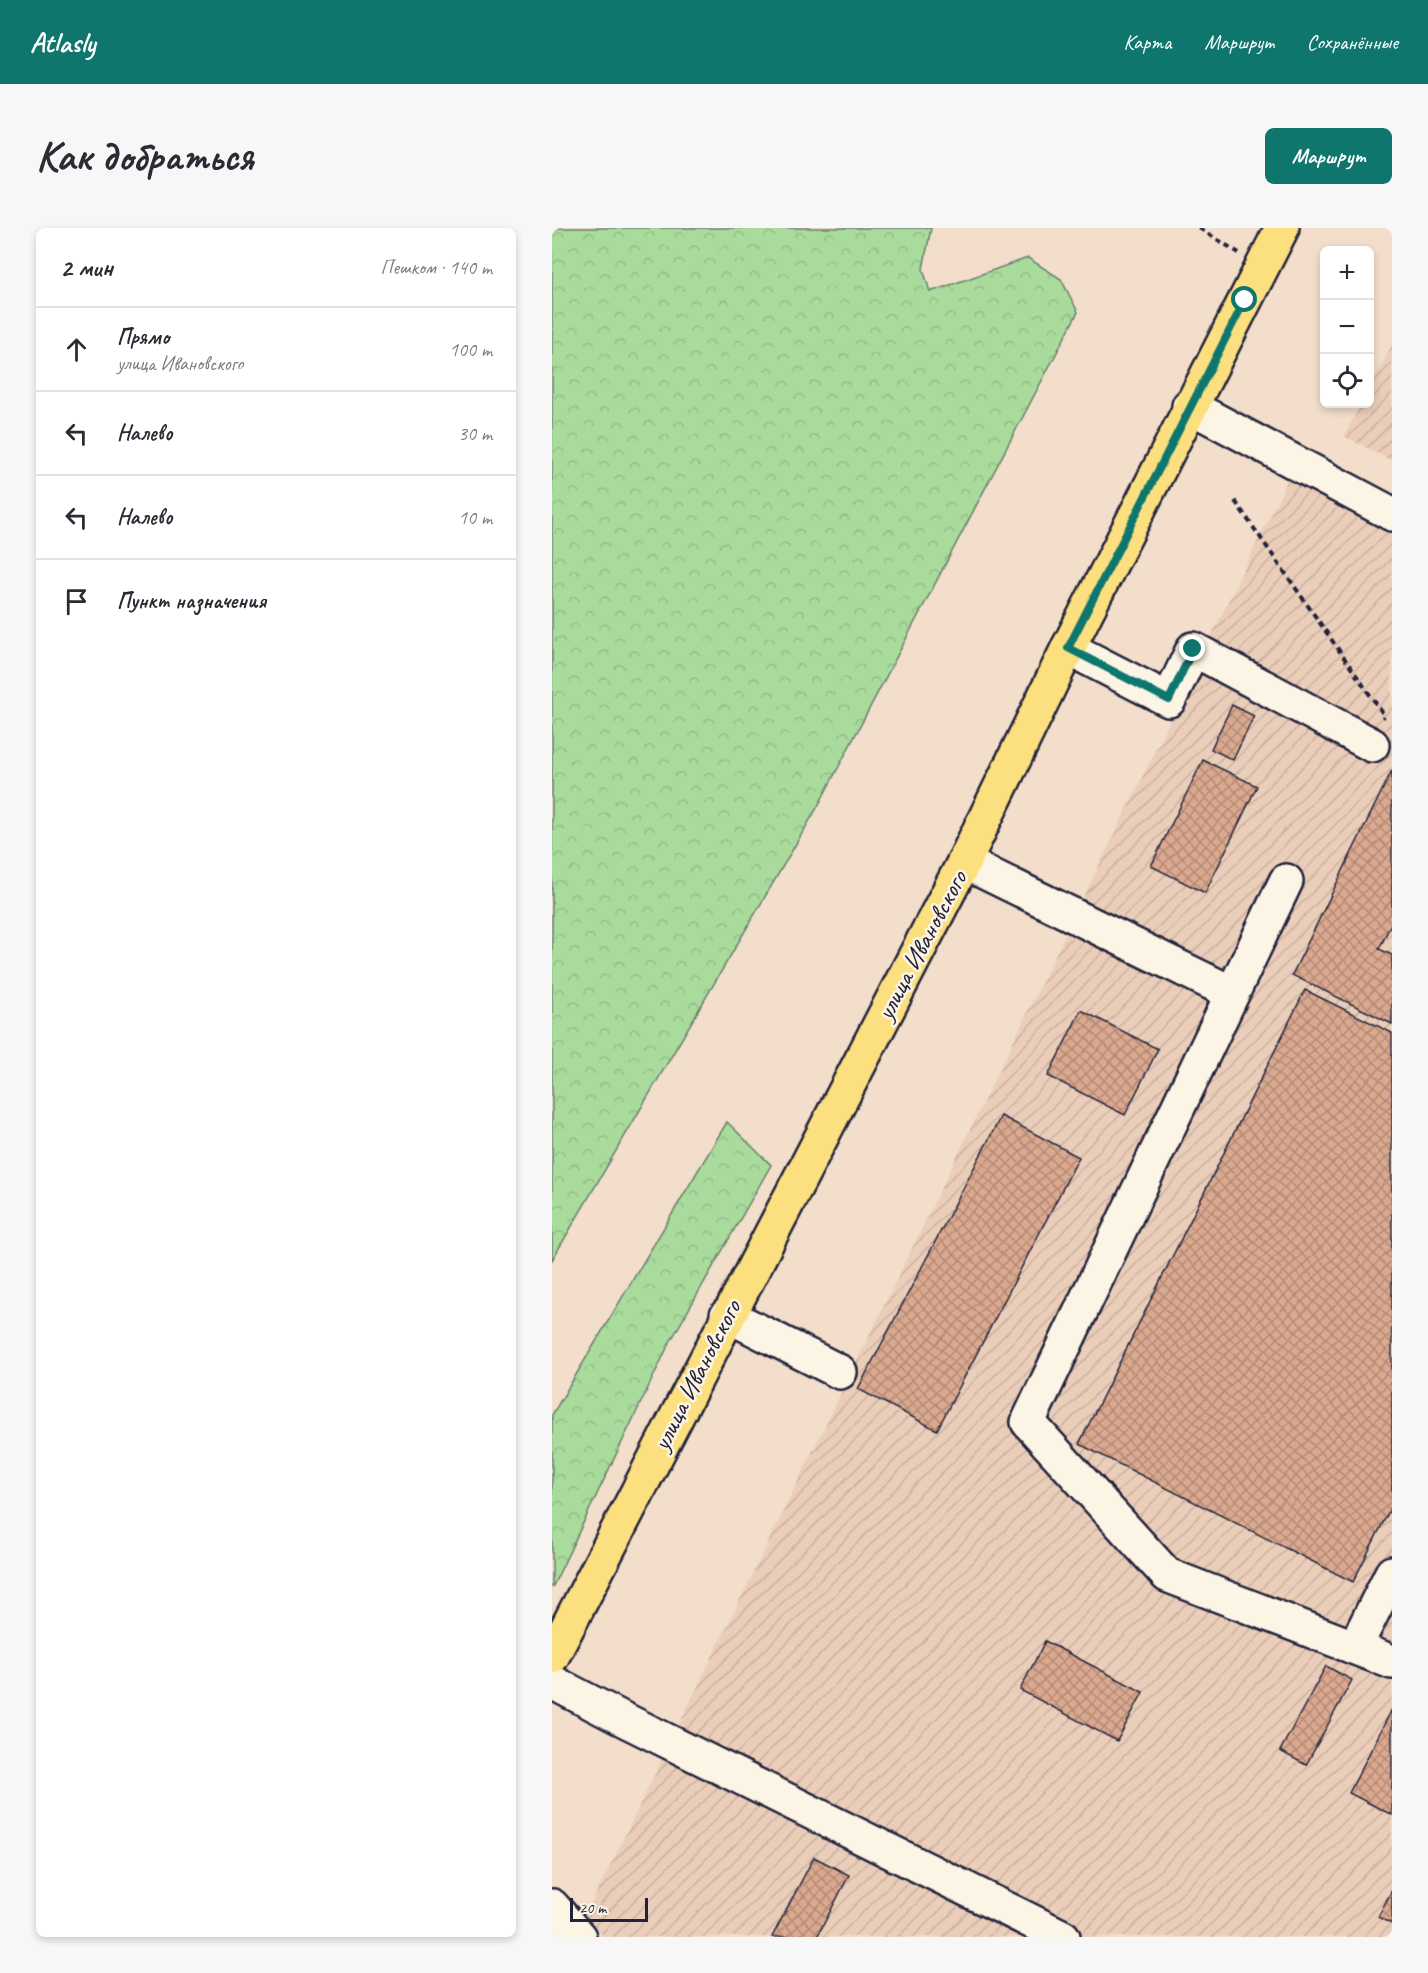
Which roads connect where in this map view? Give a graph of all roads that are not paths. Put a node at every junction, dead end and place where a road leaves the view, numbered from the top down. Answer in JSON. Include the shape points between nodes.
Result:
{"nodes":[{"id":1,"x":1282,"y":228,"type":"edge"},
{"id":2,"x":1189,"y":406,"type":"junction"},
{"id":3,"x":1392,"y":514,"type":"edge"},
{"id":4,"x":1068,"y":648,"type":"junction"},
{"id":5,"x":1372,"y":745,"type":"road end"},
{"id":6,"x":964,"y":862,"type":"junction"},
{"id":7,"x":1286,"y":881,"type":"dead end"},
{"id":8,"x":1232,"y":993,"type":"junction"},
{"id":9,"x":727,"y":1315,"type":"junction"},
{"id":10,"x":840,"y":1372,"type":"dead end"},
{"id":11,"x":1392,"y":1573,"type":"edge"},
{"id":12,"x":1355,"y":1647,"type":"junction"},
{"id":13,"x":552,"y":1657,"type":"edge"},
{"id":14,"x":1392,"y":1662,"type":"edge"},
{"id":15,"x":552,"y":1682,"type":"edge"},
{"id":16,"x":552,"y":1906,"type":"edge"},
{"id":17,"x":579,"y":1937,"type":"edge"},
{"id":18,"x":1063,"y":1937,"type":"edge"}],
"edges":[{"from":1,"to":2,"type":"main road","name":"улица Ивановского"},
{"from":2,"to":3,"type":"street"},
{"from":2,"to":4,"type":"main road","name":"улица Ивановского"},
{"from":4,"to":5,"type":"street","via":[[1169,700],[1193,649]]},
{"from":4,"to":6,"type":"main road","name":"улица Ивановского"},
{"from":6,"to":8,"type":"street"},
{"from":6,"to":9,"type":"main road","name":"улица Ивановского"},
{"from":7,"to":8,"type":"street"},
{"from":8,"to":12,"type":"street","via":[[1028,1422],[1167,1575]]},
{"from":9,"to":10,"type":"street"},
{"from":9,"to":13,"type":"main road","name":"улица Ивановского"},
{"from":11,"to":12,"type":"street"},
{"from":12,"to":14,"type":"street"},
{"from":15,"to":18,"type":"street"},
{"from":16,"to":17,"type":"street"}]}
